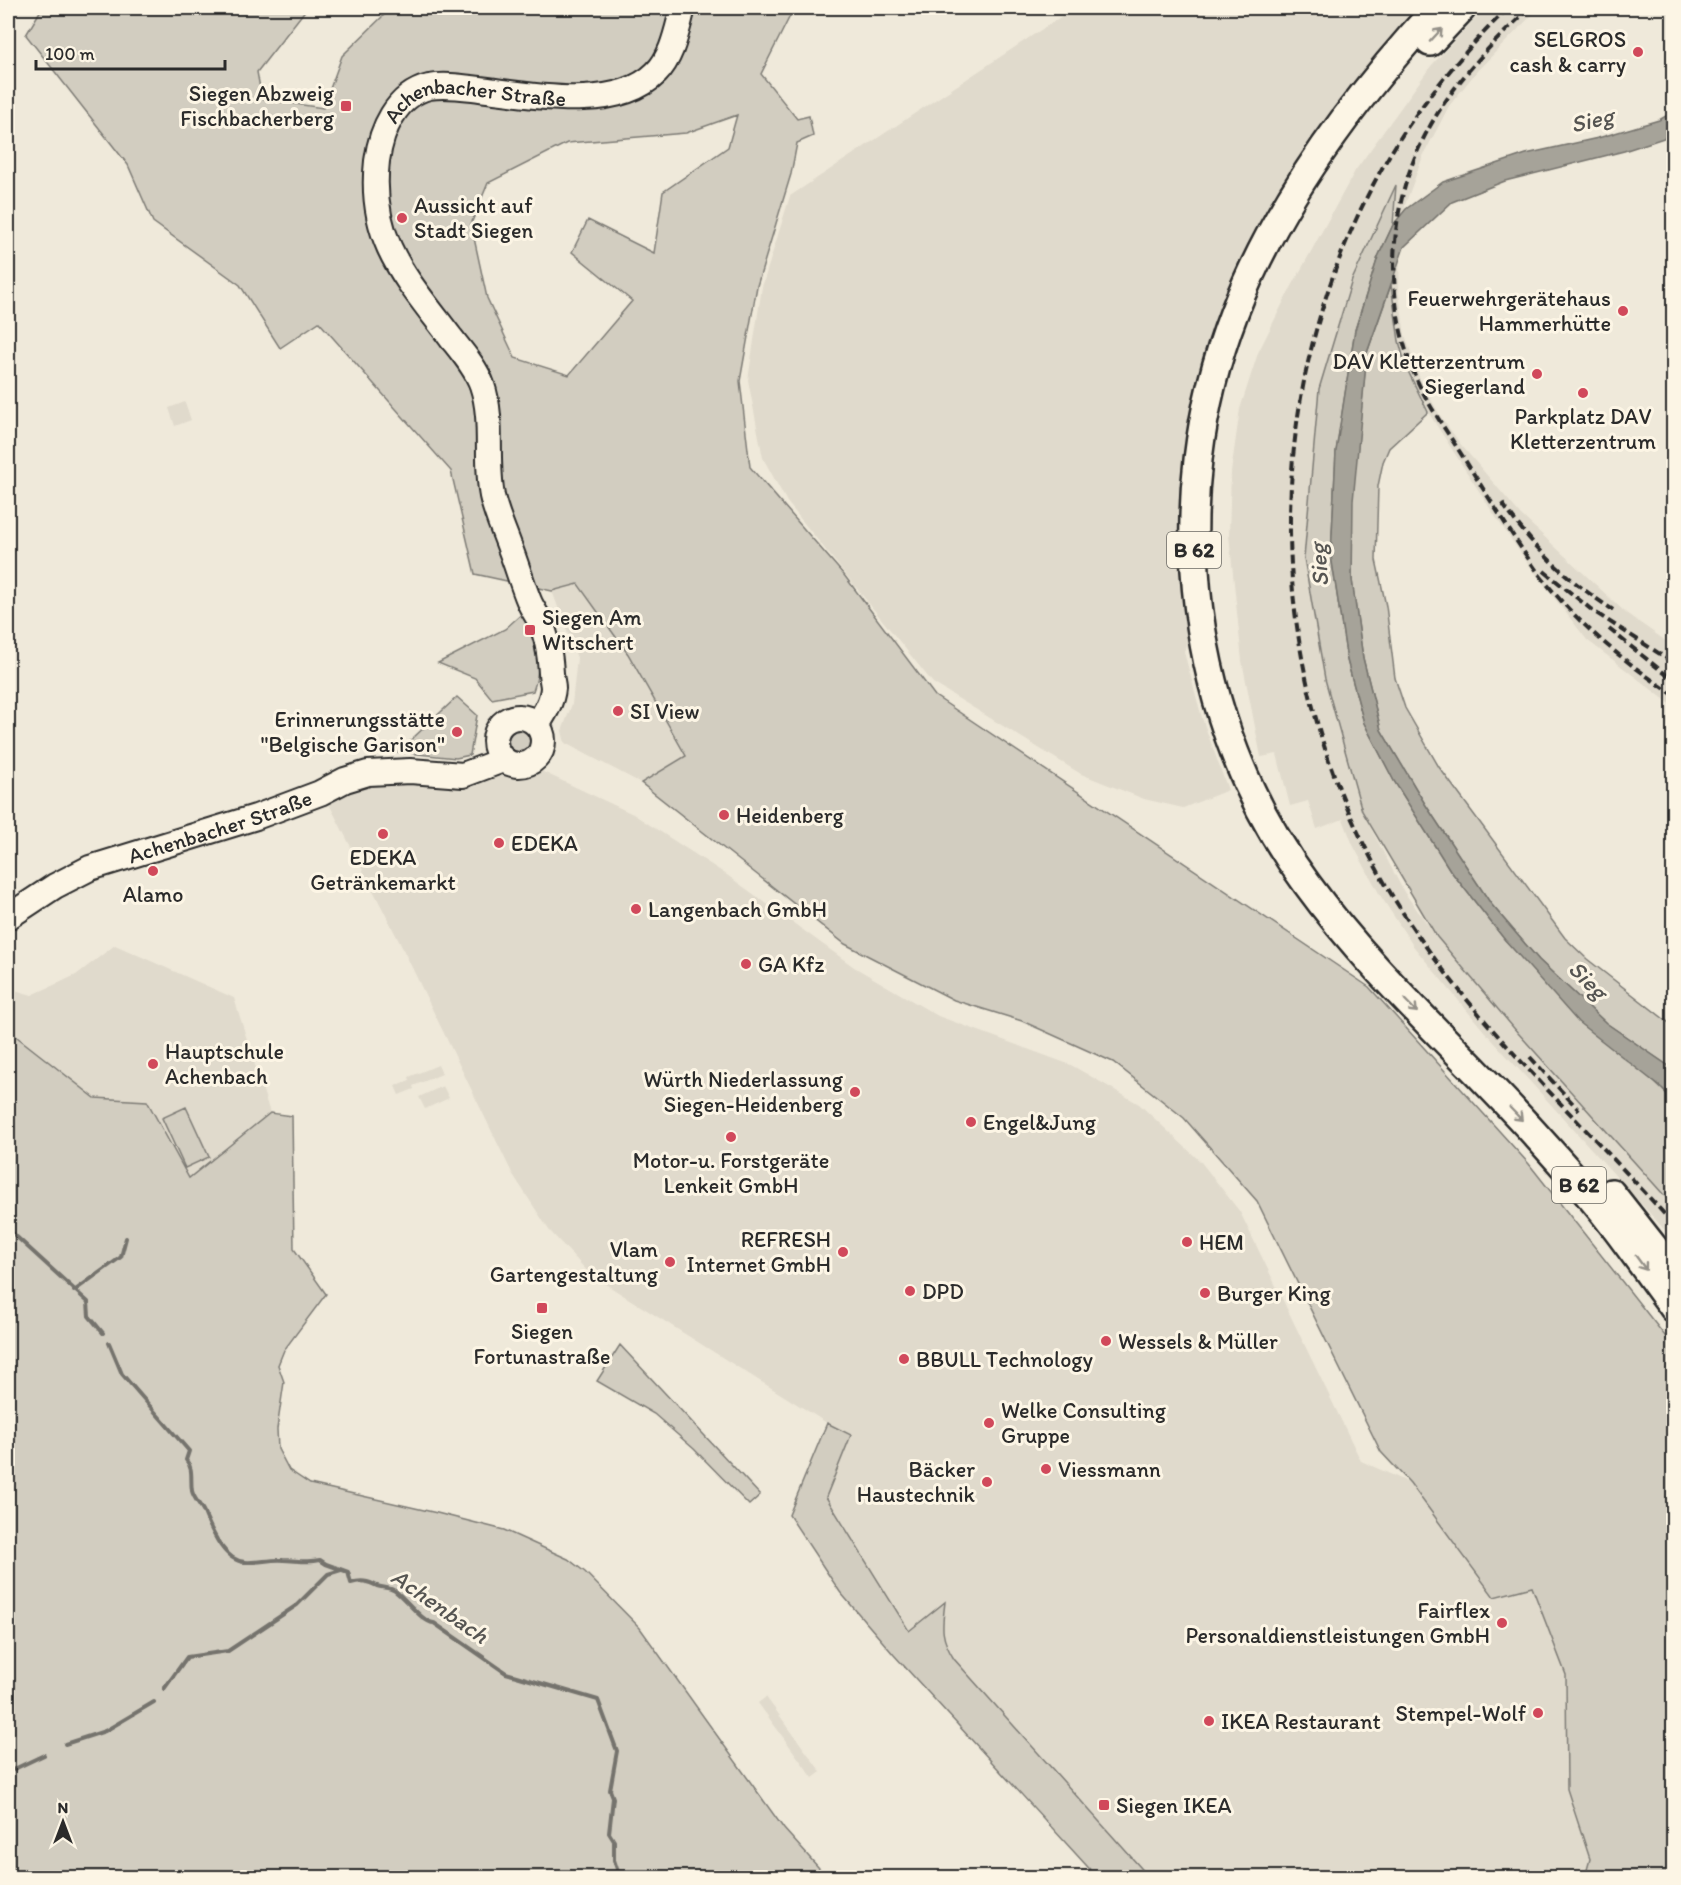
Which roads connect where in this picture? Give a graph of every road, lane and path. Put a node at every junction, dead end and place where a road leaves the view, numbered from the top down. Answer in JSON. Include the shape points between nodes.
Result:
{"nodes":[{"id":1,"x":683,"y":8,"type":"edge"},
{"id":2,"x":1437,"y":8,"type":"edge"},
{"id":3,"x":1462,"y":8,"type":"edge"},
{"id":4,"x":530,"y":721,"type":"junction"},
{"id":5,"x":499,"y":752,"type":"junction"},
{"id":6,"x":8,"y":917,"type":"edge"},
{"id":7,"x":1481,"y":1065,"type":"junction"},
{"id":8,"x":1674,"y":1273,"type":"edge"},
{"id":9,"x":1674,"y":1308,"type":"edge"}],
"edges":[{"from":1,"to":4,"type":"main road","name":"Achenbacher Straße","via":[[662,66],[634,88],[603,96],[569,98],[454,86],[427,88],[397,106],[378,158],[375,202],[387,244],[402,273],[482,383],[488,410],[492,498],[550,655],[553,687],[547,708]]},
{"from":2,"to":7,"type":"highway","number":"B 62","one_way":true,"via":[[1341,123],[1274,229],[1245,287],[1222,348],[1203,420],[1194,494],[1194,568],[1203,642],[1221,714],[1264,817],[1326,910],[1399,993]]},
{"from":7,"to":3,"type":"highway","number":"B 62","one_way":true,"via":[[1340,898],[1280,808],[1250,743],[1228,674],[1215,603],[1211,531],[1221,423],[1239,353],[1265,286],[1299,222],[1356,134],[1421,52]]},
{"from":4,"to":5,"type":"main road","name":"Achenbacher Straße","via":[[513,717],[500,725],[496,731]]},
{"from":4,"to":5,"type":"main road","via":[[541,732],[543,743],[533,761],[516,765]]},
{"from":5,"to":6,"type":"main road","name":"Achenbacher Straße","via":[[443,773],[368,773],[345,780],[256,817],[90,868]]},
{"from":7,"to":8,"type":"highway","number":"B 62","via":[[1548,1120]]},
{"from":7,"to":9,"type":"highway","number":"B 62","one_way":true,"via":[[1608,1219]]}]}
